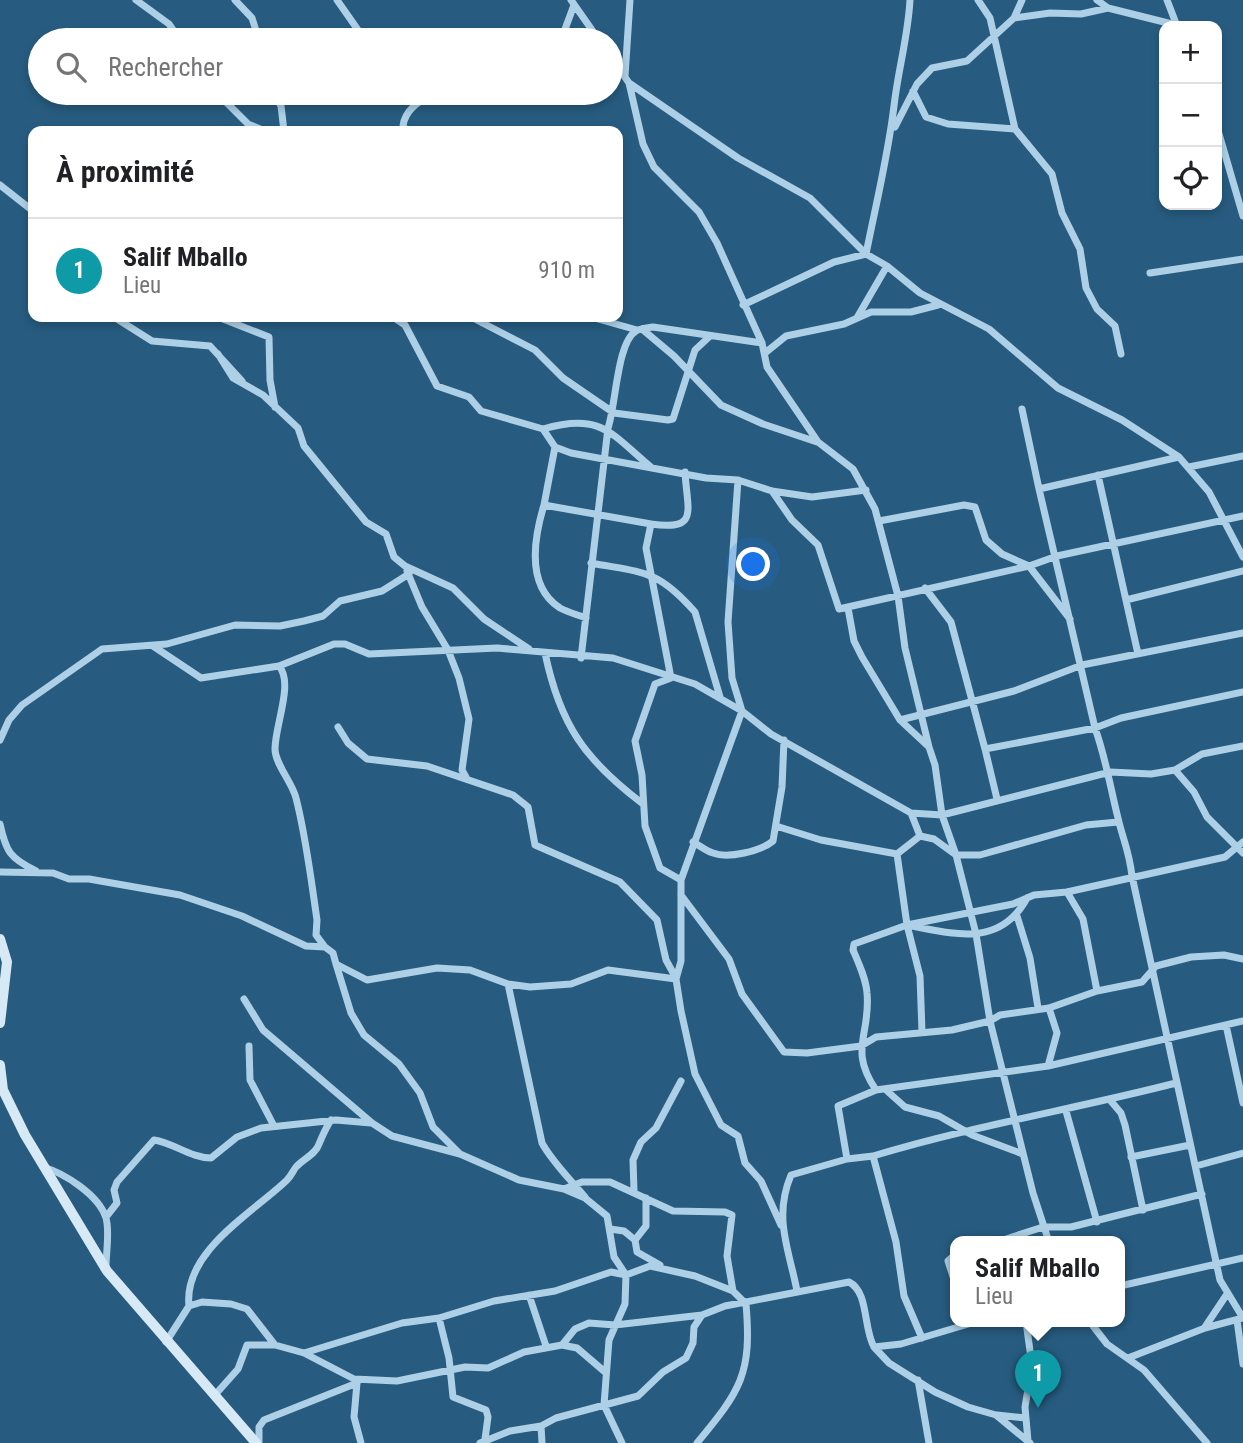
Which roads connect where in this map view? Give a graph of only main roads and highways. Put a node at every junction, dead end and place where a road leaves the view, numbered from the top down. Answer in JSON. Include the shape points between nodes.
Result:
{"nodes":[{"id":1,"x":0,"y":939,"type":"edge"},
{"id":2,"x":0,"y":1023,"type":"edge"},
{"id":3,"x":0,"y":1065,"type":"edge"},
{"id":4,"x":257,"y":1443,"type":"edge"}],
"edges":[{"from":1,"to":2,"type":"main road","via":[[7,962]]},
{"from":3,"to":4,"type":"main road","via":[[4,1090],[43,1167],[107,1272]]}]}
